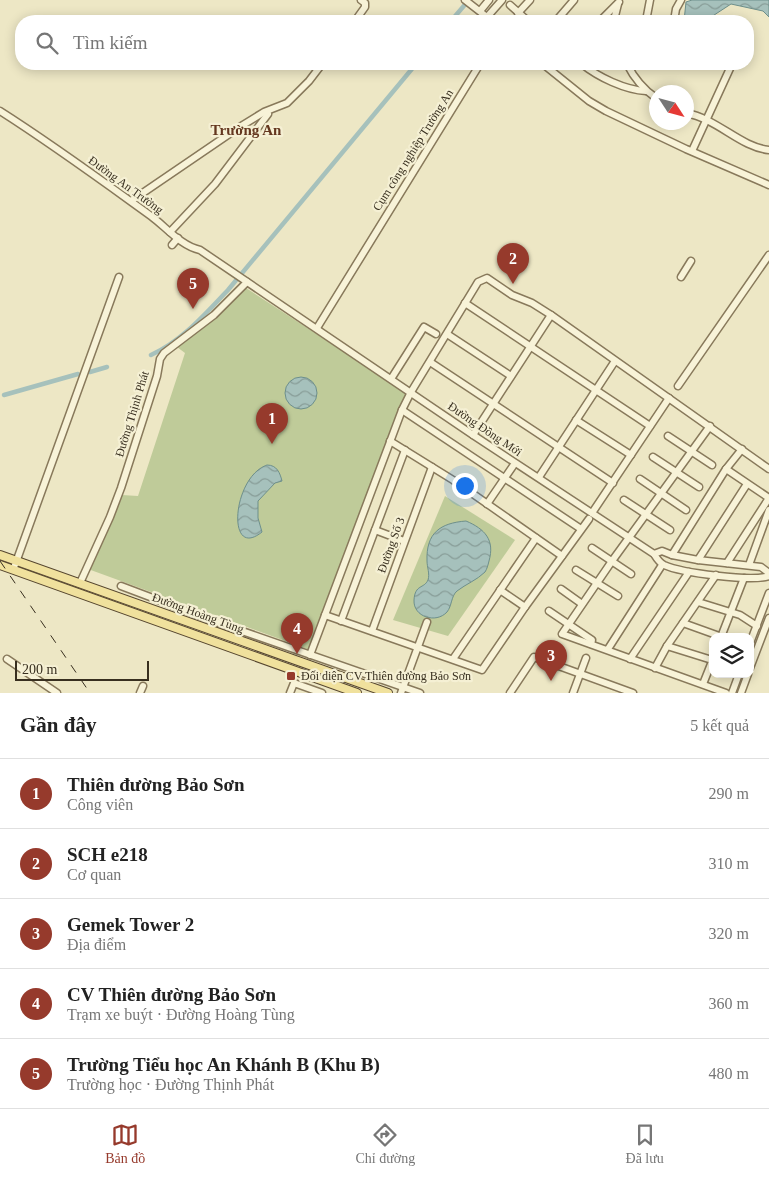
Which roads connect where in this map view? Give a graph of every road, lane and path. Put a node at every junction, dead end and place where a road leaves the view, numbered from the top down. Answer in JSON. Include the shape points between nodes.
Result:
{"nodes":[{"id":1,"x":361,"y":0,"type":"edge"},
{"id":2,"x":490,"y":0,"type":"edge"},
{"id":3,"x":502,"y":0,"type":"edge"},
{"id":4,"x":530,"y":0,"type":"edge"},
{"id":5,"x":574,"y":0,"type":"edge"},
{"id":6,"x":650,"y":0,"type":"edge"},
{"id":7,"x":680,"y":0,"type":"edge"},
{"id":8,"x":466,"y":1,"type":"edge"},
{"id":9,"x":619,"y":1,"type":"edge"},
{"id":10,"x":510,"y":6,"type":"dead end"},
{"id":11,"x":480,"y":11,"type":"junction"},
{"id":12,"x":518,"y":13,"type":"junction"},
{"id":13,"x":360,"y":15,"type":"edge"},
{"id":14,"x":485,"y":15,"type":"edge"},
{"id":15,"x":493,"y":15,"type":"edge"},
{"id":16,"x":520,"y":15,"type":"edge"},
{"id":17,"x":561,"y":15,"type":"edge"},
{"id":18,"x":606,"y":15,"type":"edge"},
{"id":19,"x":615,"y":15,"type":"edge"},
{"id":20,"x":647,"y":15,"type":"edge"},
{"id":21,"x":675,"y":15,"type":"edge"},
{"id":22,"x":317,"y":70,"type":"edge"},
{"id":23,"x":476,"y":70,"type":"edge"},
{"id":24,"x":550,"y":70,"type":"edge"},
{"id":25,"x":592,"y":70,"type":"edge"},
{"id":26,"x":630,"y":70,"type":"edge"},
{"id":27,"x":729,"y":70,"type":"edge"},
{"id":28,"x":633,"y":76,"type":"junction"},
{"id":29,"x":626,"y":87,"type":"junction"},
{"id":30,"x":647,"y":92,"type":"joint"},
{"id":31,"x":0,"y":111,"type":"edge"},
{"id":32,"x":268,"y":114,"type":"dead end"},
{"id":33,"x":694,"y":114,"type":"edge"},
{"id":34,"x":708,"y":119,"type":"junction"},
{"id":35,"x":769,"y":150,"type":"edge"},
{"id":36,"x":692,"y":151,"type":"junction"},
{"id":37,"x":769,"y":185,"type":"edge"},
{"id":38,"x":131,"y":201,"type":"junction"},
{"id":39,"x":170,"y":232,"type":"junction"},
{"id":40,"x":178,"y":238,"type":"junction"},
{"id":41,"x":172,"y":245,"type":"dead end"},
{"id":42,"x":769,"y":255,"type":"edge"},
{"id":43,"x":690,"y":261,"type":"dead end"},
{"id":44,"x":681,"y":277,"type":"dead end"},
{"id":45,"x":119,"y":278,"type":"dead end"},
{"id":46,"x":242,"y":279,"type":"junction"},
{"id":47,"x":465,"y":303,"type":"junction"},
{"id":48,"x":551,"y":316,"type":"junction"},
{"id":49,"x":317,"y":328,"type":"junction"},
{"id":50,"x":436,"y":334,"type":"dead end"},
{"id":51,"x":447,"y":334,"type":"junction"},
{"id":52,"x":531,"y":347,"type":"junction"},
{"id":53,"x":616,"y":361,"type":"junction"},
{"id":54,"x":430,"y":362,"type":"junction"},
{"id":55,"x":511,"y":376,"type":"junction"},
{"id":56,"x":391,"y":379,"type":"junction"},
{"id":57,"x":678,"y":386,"type":"dead end"},
{"id":58,"x":596,"y":390,"type":"junction"},
{"id":59,"x":411,"y":392,"type":"junction"},
{"id":60,"x":669,"y":398,"type":"junction"},
{"id":61,"x":494,"y":404,"type":"junction"},
{"id":62,"x":402,"y":410,"type":"junction"},
{"id":63,"x":576,"y":420,"type":"junction"},
{"id":64,"x":650,"y":426,"type":"junction"},
{"id":65,"x":710,"y":426,"type":"junction"},
{"id":66,"x":473,"y":435,"type":"junction"},
{"id":67,"x":668,"y":436,"type":"dead end"},
{"id":68,"x":390,"y":440,"type":"junction"},
{"id":69,"x":559,"y":447,"type":"junction"},
{"id":70,"x":742,"y":449,"type":"junction"},
{"id":71,"x":405,"y":450,"type":"junction"},
{"id":72,"x":692,"y":452,"type":"junction"},
{"id":73,"x":631,"y":455,"type":"junction"},
{"id":74,"x":653,"y":457,"type":"dead end"},
{"id":75,"x":712,"y":465,"type":"dead end"},
{"id":76,"x":514,"y":466,"type":"dead end"},
{"id":77,"x":432,"y":467,"type":"junction"},
{"id":78,"x":726,"y":469,"type":"junction"},
{"id":79,"x":769,"y":469,"type":"edge"},
{"id":80,"x":676,"y":472,"type":"junction"},
{"id":81,"x":538,"y":477,"type":"junction"},
{"id":82,"x":505,"y":478,"type":"junction"},
{"id":83,"x":640,"y":479,"type":"dead end"},
{"id":84,"x":613,"y":483,"type":"junction"},
{"id":85,"x":747,"y":484,"type":"junction"},
{"id":86,"x":699,"y":488,"type":"dead end"},
{"id":87,"x":661,"y":493,"type":"junction"},
{"id":88,"x":769,"y":498,"type":"edge"},
{"id":89,"x":624,"y":500,"type":"dead end"},
{"id":90,"x":487,"y":504,"type":"junction"},
{"id":91,"x":686,"y":510,"type":"dead end"},
{"id":92,"x":769,"y":510,"type":"edge"},
{"id":93,"x":647,"y":513,"type":"junction"},
{"id":94,"x":590,"y":516,"type":"junction"},
{"id":95,"x":581,"y":529,"type":"junction"},
{"id":96,"x":375,"y":530,"type":"junction"},
{"id":97,"x":670,"y":530,"type":"dead end"},
{"id":98,"x":536,"y":538,"type":"junction"},
{"id":99,"x":628,"y":538,"type":"junction"},
{"id":100,"x":404,"y":541,"type":"junction"},
{"id":101,"x":592,"y":548,"type":"dead end"},
{"id":102,"x":654,"y":554,"type":"junction"},
{"id":103,"x":0,"y":555,"type":"edge"},
{"id":104,"x":672,"y":555,"type":"junction"},
{"id":105,"x":562,"y":556,"type":"junction"},
{"id":106,"x":16,"y":560,"type":"junction"},
{"id":107,"x":698,"y":560,"type":"junction"},
{"id":108,"x":612,"y":561,"type":"junction"},
{"id":109,"x":727,"y":563,"type":"junction"},
{"id":110,"x":0,"y":565,"type":"edge"},
{"id":111,"x":662,"y":565,"type":"junction"},
{"id":112,"x":749,"y":565,"type":"junction"},
{"id":113,"x":13,"y":569,"type":"junction"},
{"id":114,"x":576,"y":570,"type":"dead end"},
{"id":115,"x":689,"y":572,"type":"junction"},
{"id":116,"x":630,"y":574,"type":"dead end"},
{"id":117,"x":716,"y":575,"type":"junction"},
{"id":118,"x":769,"y":575,"type":"edge"},
{"id":119,"x":744,"y":578,"type":"junction"},
{"id":120,"x":597,"y":582,"type":"junction"},
{"id":121,"x":80,"y":583,"type":"junction"},
{"id":122,"x":122,"y":586,"type":"dead end"},
{"id":123,"x":561,"y":589,"type":"dead end"},
{"id":124,"x":500,"y":590,"type":"junction"},
{"id":125,"x":769,"y":593,"type":"edge"},
{"id":126,"x":119,"y":596,"type":"junction"},
{"id":127,"x":618,"y":596,"type":"dead end"},
{"id":128,"x":698,"y":602,"type":"junction"},
{"id":129,"x":582,"y":604,"type":"junction"},
{"id":130,"x":116,"y":607,"type":"junction"},
{"id":131,"x":525,"y":607,"type":"junction"},
{"id":132,"x":549,"y":611,"type":"dead end"},
{"id":133,"x":730,"y":613,"type":"junction"},
{"id":134,"x":325,"y":615,"type":"junction"},
{"id":135,"x":769,"y":618,"type":"edge"},
{"id":136,"x":341,"y":621,"type":"junction"},
{"id":137,"x":217,"y":622,"type":"junction"},
{"id":138,"x":427,"y":622,"type":"dead end"},
{"id":139,"x":683,"y":623,"type":"junction"},
{"id":140,"x":568,"y":624,"type":"junction"},
{"id":141,"x":202,"y":626,"type":"junction"},
{"id":142,"x":757,"y":626,"type":"junction"},
{"id":143,"x":214,"y":631,"type":"junction"},
{"id":144,"x":372,"y":631,"type":"junction"},
{"id":145,"x":710,"y":633,"type":"edge"},
{"id":146,"x":722,"y":633,"type":"edge"},
{"id":147,"x":754,"y":633,"type":"edge"},
{"id":148,"x":199,"y":637,"type":"junction"},
{"id":149,"x":591,"y":644,"type":"junction"},
{"id":150,"x":667,"y":646,"type":"junction"},
{"id":151,"x":418,"y":647,"type":"junction"},
{"id":152,"x":608,"y":650,"type":"junction"},
{"id":153,"x":310,"y":655,"type":"junction"},
{"id":154,"x":754,"y":657,"type":"edge"},
{"id":155,"x":586,"y":658,"type":"dead end"},
{"id":156,"x":709,"y":658,"type":"edge"},
{"id":157,"x":7,"y":659,"type":"dead end"},
{"id":158,"x":453,"y":659,"type":"junction"},
{"id":159,"x":630,"y":659,"type":"junction"},
{"id":160,"x":709,"y":667,"type":"edge"},
{"id":161,"x":655,"y":668,"type":"junction"},
{"id":162,"x":580,"y":674,"type":"junction"},
{"id":163,"x":738,"y":678,"type":"edge"},
{"id":164,"x":747,"y":678,"type":"edge"},
{"id":165,"x":329,"y":683,"type":"junction"},
{"id":166,"x":703,"y":684,"type":"junction"},
{"id":167,"x":143,"y":686,"type":"dead end"},
{"id":168,"x":402,"y":691,"type":"edge"},
{"id":169,"x":57,"y":693,"type":"edge"},
{"id":170,"x":140,"y":693,"type":"edge"},
{"id":171,"x":290,"y":693,"type":"edge"},
{"id":172,"x":324,"y":693,"type":"edge"},
{"id":173,"x":357,"y":693,"type":"edge"},
{"id":174,"x":388,"y":693,"type":"edge"},
{"id":175,"x":420,"y":693,"type":"edge"},
{"id":176,"x":510,"y":693,"type":"edge"},
{"id":177,"x":573,"y":693,"type":"edge"},
{"id":178,"x":633,"y":693,"type":"edge"},
{"id":179,"x":726,"y":693,"type":"edge"},
{"id":180,"x":732,"y":693,"type":"edge"},
{"id":181,"x":741,"y":693,"type":"edge"}],
"edges":[{"from":1,"to":13,"type":"street","via":[[365,8]]},
{"from":2,"to":11,"type":"street"},
{"from":3,"to":15,"type":"street"},
{"from":4,"to":12,"type":"street"},
{"from":5,"to":17,"type":"street"},
{"from":6,"to":20,"type":"street"},
{"from":7,"to":21,"type":"street"},
{"from":8,"to":11,"type":"street"},
{"from":9,"to":18,"type":"street"},
{"from":9,"to":19,"type":"street"},
{"from":10,"to":12,"type":"street"},
{"from":11,"to":14,"type":"street"},
{"from":12,"to":16,"type":"street"},
{"from":22,"to":38,"type":"street","via":[[287,103],[238,128]]},
{"from":23,"to":49,"type":"street","name":"Cụm công nghiệp Trường An"},
{"from":24,"to":36,"type":"street","via":[[606,111]]},
{"from":25,"to":29,"type":"street"},
{"from":26,"to":28,"type":"street"},
{"from":27,"to":34,"type":"street"},
{"from":28,"to":29,"type":"street","via":[[632,83]]},
{"from":28,"to":30,"type":"street"},
{"from":29,"to":30,"type":"street"},
{"from":31,"to":38,"type":"street","name":"Đường An Trường"},
{"from":32,"to":39,"type":"street","via":[[215,184]]},
{"from":33,"to":34,"type":"street"},
{"from":34,"to":35,"type":"street","via":[[740,140]]},
{"from":34,"to":36,"type":"street"},
{"from":36,"to":37,"type":"street"},
{"from":38,"to":39,"type":"street","name":"Đường An Trường"},
{"from":39,"to":40,"type":"street","name":"Đường An Trường"},
{"from":40,"to":41,"type":"street"},
{"from":40,"to":46,"type":"street","name":"Đường An Trường"},
{"from":42,"to":57,"type":"street"},
{"from":43,"to":44,"type":"street"},
{"from":45,"to":106,"type":"street"},
{"from":46,"to":49,"type":"street","name":"Đường Đồng Mới"},
{"from":46,"to":121,"type":"street","name":"Đường Thịnh Phát","via":[[214,315],[177,339],[160,359],[122,488]]},
{"from":47,"to":48,"type":"street","via":[[478,282],[487,278]]},
{"from":47,"to":51,"type":"street"},
{"from":47,"to":52,"type":"street"},
{"from":48,"to":52,"type":"street"},
{"from":48,"to":53,"type":"street"},
{"from":49,"to":56,"type":"street","name":"Đường Đồng Mới"},
{"from":50,"to":56,"type":"street","via":[[424,327]]},
{"from":51,"to":54,"type":"street"},
{"from":51,"to":55,"type":"street"},
{"from":52,"to":55,"type":"street"},
{"from":52,"to":58,"type":"street"},
{"from":53,"to":58,"type":"street"},
{"from":53,"to":60,"type":"street"},
{"from":54,"to":59,"type":"street"},
{"from":54,"to":61,"type":"street"},
{"from":55,"to":61,"type":"street"},
{"from":56,"to":59,"type":"street","name":"Đường Đồng Mới"},
{"from":58,"to":63,"type":"street"},
{"from":58,"to":64,"type":"street"},
{"from":59,"to":62,"type":"street"},
{"from":59,"to":66,"type":"street","name":"Đường Đồng Mới"},
{"from":60,"to":64,"type":"street"},
{"from":60,"to":65,"type":"street"},
{"from":61,"to":66,"type":"street"},
{"from":61,"to":69,"type":"street"},
{"from":62,"to":68,"type":"street"},
{"from":62,"to":82,"type":"street"},
{"from":63,"to":69,"type":"street"},
{"from":63,"to":73,"type":"street"},
{"from":64,"to":73,"type":"street"},
{"from":65,"to":70,"type":"street"},
{"from":65,"to":72,"type":"street"},
{"from":66,"to":81,"type":"street","name":"Đường Đồng Mới"},
{"from":67,"to":72,"type":"street"},
{"from":68,"to":71,"type":"street"},
{"from":68,"to":134,"type":"street"},
{"from":69,"to":81,"type":"street"},
{"from":69,"to":84,"type":"street"},
{"from":70,"to":78,"type":"street"},
{"from":70,"to":79,"type":"street"},
{"from":71,"to":77,"type":"street"},
{"from":71,"to":96,"type":"street"},
{"from":72,"to":75,"type":"street"},
{"from":72,"to":80,"type":"street"},
{"from":73,"to":84,"type":"street"},
{"from":74,"to":80,"type":"street"},
{"from":76,"to":82,"type":"street"},
{"from":77,"to":90,"type":"street"},
{"from":77,"to":100,"type":"street","name":"Đường Số 3"},
{"from":78,"to":85,"type":"street"},
{"from":78,"to":104,"type":"street"},
{"from":80,"to":86,"type":"street"},
{"from":80,"to":87,"type":"street"},
{"from":81,"to":94,"type":"street","name":"Đường Đồng Mới"},
{"from":82,"to":90,"type":"street"},
{"from":82,"to":95,"type":"street"},
{"from":83,"to":87,"type":"street"},
{"from":84,"to":94,"type":"street"},
{"from":85,"to":88,"type":"street"},
{"from":85,"to":107,"type":"street"},
{"from":87,"to":91,"type":"street"},
{"from":87,"to":93,"type":"street"},
{"from":88,"to":109,"type":"street"},
{"from":89,"to":93,"type":"street"},
{"from":90,"to":98,"type":"street"},
{"from":92,"to":112,"type":"street"},
{"from":93,"to":97,"type":"street"},
{"from":93,"to":99,"type":"street"},
{"from":94,"to":95,"type":"street"},
{"from":94,"to":99,"type":"street","name":"Đường Đồng Mới"},
{"from":95,"to":105,"type":"street"},
{"from":96,"to":100,"type":"street"},
{"from":96,"to":136,"type":"street"},
{"from":98,"to":105,"type":"street"},
{"from":98,"to":124,"type":"street"},
{"from":99,"to":102,"type":"street","name":"Đường Đồng Mới"},
{"from":99,"to":108,"type":"street"},
{"from":100,"to":144,"type":"street","name":"Đường Số 3"},
{"from":101,"to":108,"type":"street"},
{"from":102,"to":104,"type":"street","via":[[662,551]]},
{"from":102,"to":111,"type":"street"},
{"from":103,"to":106,"type":"main road","name":"Đường Hoàng Tùng"},
{"from":104,"to":107,"type":"street"},
{"from":105,"to":131,"type":"street"},
{"from":106,"to":113,"type":"street"},
{"from":106,"to":121,"type":"main road","name":"Đường Hoàng Tùng"},
{"from":107,"to":109,"type":"street"},
{"from":108,"to":116,"type":"street"},
{"from":108,"to":120,"type":"street"},
{"from":109,"to":112,"type":"street"},
{"from":110,"to":113,"type":"main road","name":"Đường Hoàng Tùng"},
{"from":111,"to":115,"type":"street"},
{"from":111,"to":152,"type":"street"},
{"from":112,"to":118,"type":"street","via":[[761,567]]},
{"from":113,"to":130,"type":"main road","name":"Đường Hoàng Tùng"},
{"from":114,"to":120,"type":"street"},
{"from":115,"to":117,"type":"street"},
{"from":115,"to":159,"type":"street"},
{"from":117,"to":119,"type":"street"},
{"from":117,"to":128,"type":"street"},
{"from":118,"to":119,"type":"street"},
{"from":119,"to":133,"type":"street"},
{"from":120,"to":127,"type":"street"},
{"from":120,"to":129,"type":"street"},
{"from":121,"to":126,"type":"main road","name":"Đường Hoàng Tùng"},
{"from":122,"to":137,"type":"street"},
{"from":123,"to":129,"type":"street"},
{"from":124,"to":131,"type":"street"},
{"from":124,"to":158,"type":"street"},
{"from":125,"to":142,"type":"street"},
{"from":126,"to":130,"type":"main road"},
{"from":126,"to":141,"type":"main road","name":"Đường Hoàng Tùng"},
{"from":128,"to":133,"type":"street"},
{"from":128,"to":139,"type":"street"},
{"from":129,"to":140,"type":"street"},
{"from":130,"to":148,"type":"main road","name":"Đường Hoàng Tùng"},
{"from":131,"to":158,"type":"street","via":[[482,670]]},
{"from":132,"to":140,"type":"street"},
{"from":133,"to":142,"type":"street","via":[[740,615]]},
{"from":133,"to":146,"type":"street"},
{"from":134,"to":136,"type":"street"},
{"from":134,"to":153,"type":"street"},
{"from":135,"to":154,"type":"street"},
{"from":136,"to":144,"type":"street"},
{"from":137,"to":143,"type":"street"},
{"from":137,"to":153,"type":"street"},
{"from":138,"to":151,"type":"street"},
{"from":139,"to":145,"type":"street"},
{"from":139,"to":150,"type":"street"},
{"from":140,"to":149,"type":"street","via":[[592,640]]},
{"from":140,"to":149,"type":"street","via":[[562,634]]},
{"from":141,"to":143,"type":"main road","name":"Đường Hoàng Tùng"},
{"from":141,"to":148,"type":"main road"},
{"from":142,"to":147,"type":"street"},
{"from":143,"to":174,"type":"main road","name":"Đường Hoàng Tùng"},
{"from":144,"to":151,"type":"street"},
{"from":148,"to":165,"type":"main road","name":"Đường Hoàng Tùng"},
{"from":149,"to":152,"type":"street"},
{"from":150,"to":156,"type":"street"},
{"from":150,"to":161,"type":"street"},
{"from":151,"to":158,"type":"street"},
{"from":151,"to":168,"type":"street"},
{"from":152,"to":159,"type":"street"},
{"from":153,"to":168,"type":"street"},
{"from":155,"to":162,"type":"street"},
{"from":157,"to":169,"type":"street"},
{"from":159,"to":161,"type":"street"},
{"from":160,"to":166,"type":"street"},
{"from":161,"to":166,"type":"street"},
{"from":162,"to":176,"type":"street","via":[[534,657]]},
{"from":162,"to":177,"type":"street"},
{"from":162,"to":178,"type":"street"},
{"from":163,"to":180,"type":"street"},
{"from":164,"to":181,"type":"street"},
{"from":165,"to":172,"type":"street"},
{"from":165,"to":173,"type":"main road","name":"Đường Hoàng Tùng"},
{"from":166,"to":179,"type":"street"},
{"from":167,"to":170,"type":"street"},
{"from":168,"to":175,"type":"street"},
{"from":171,"to":172,"type":"street","via":[[294,683]]}]}
